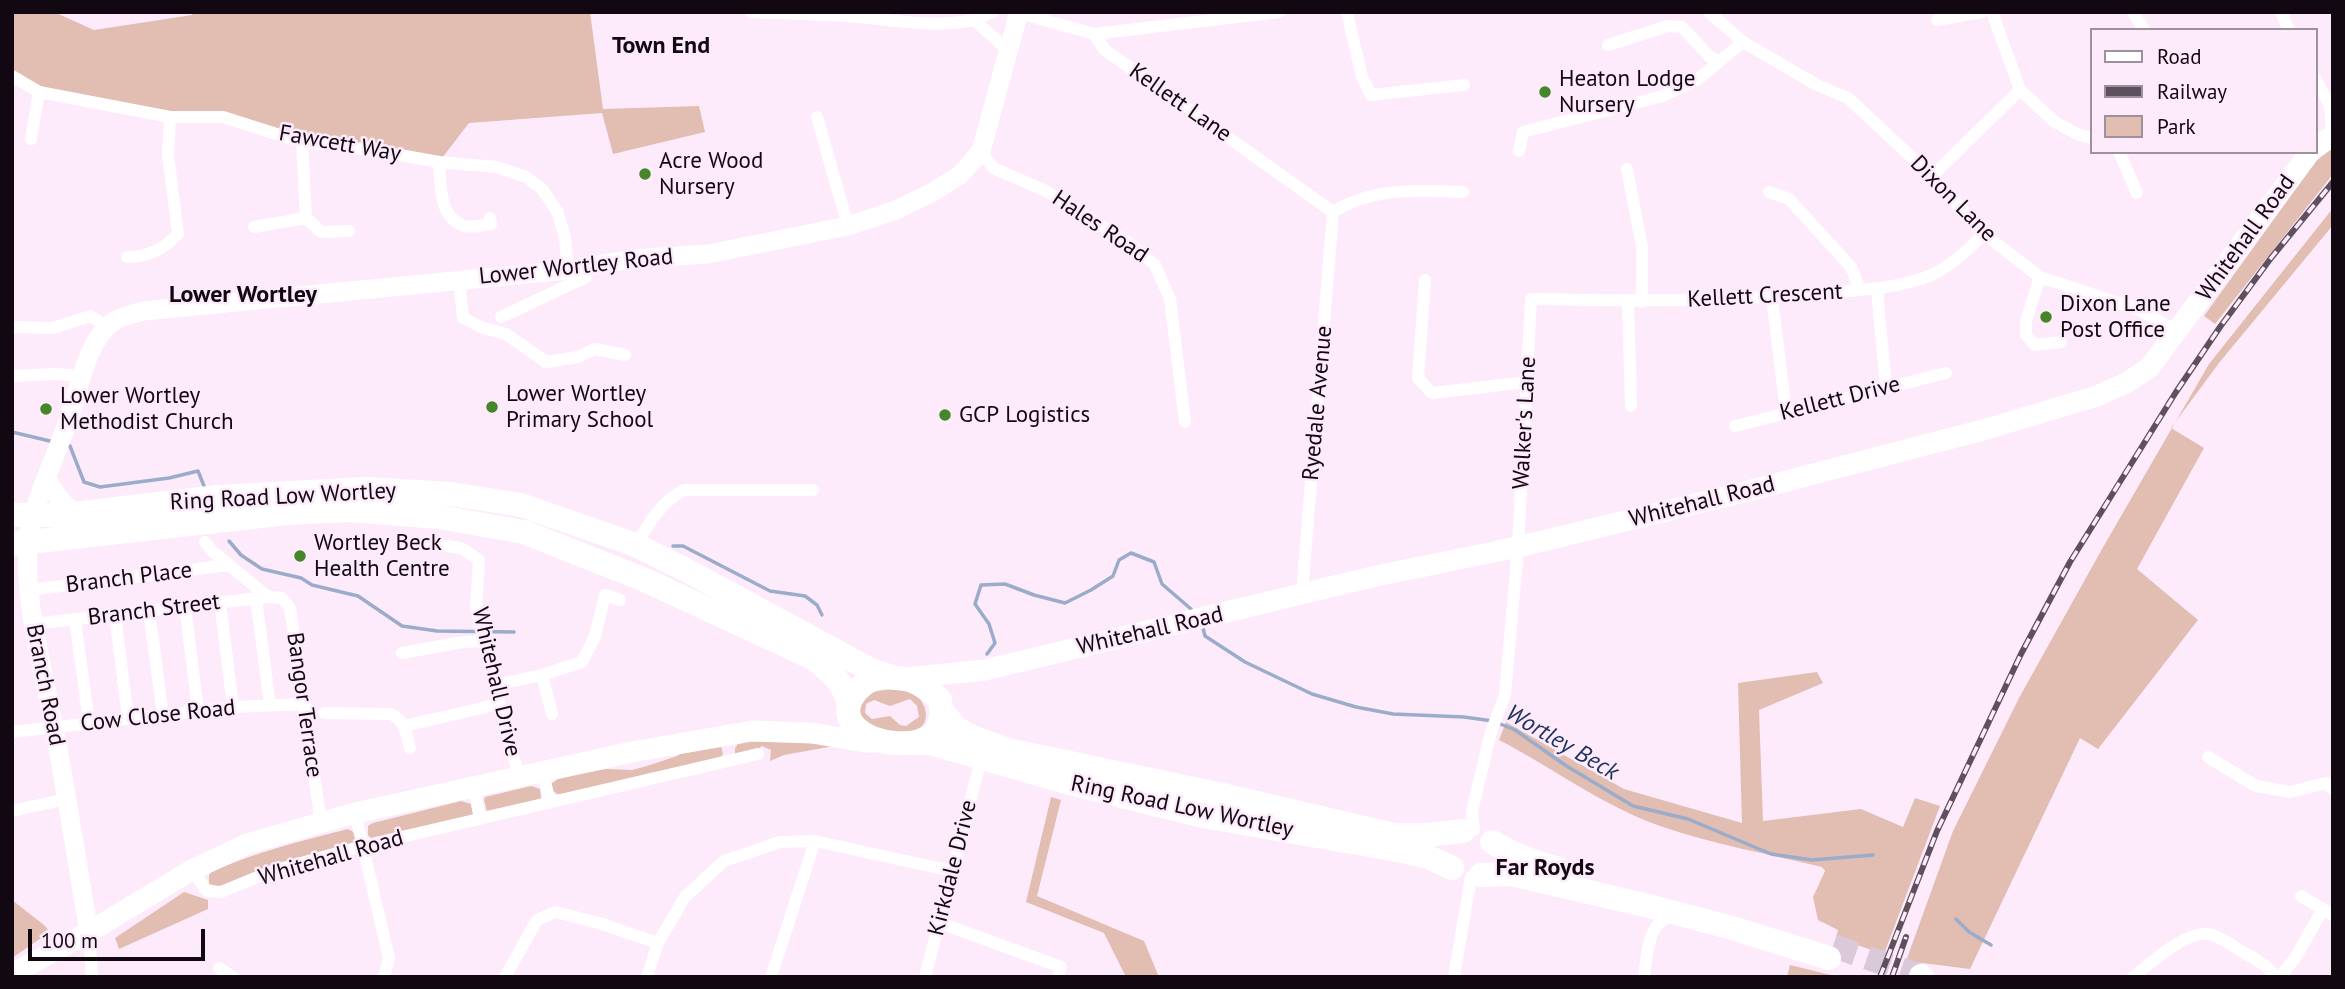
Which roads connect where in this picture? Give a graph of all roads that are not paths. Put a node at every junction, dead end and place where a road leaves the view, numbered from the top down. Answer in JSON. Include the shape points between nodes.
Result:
{"nodes":[{"id":1,"x":751,"y":12,"type":"edge"},
{"id":2,"x":993,"y":12,"type":"edge"},
{"id":3,"x":1279,"y":12,"type":"edge"},
{"id":4,"x":1348,"y":12,"type":"edge"},
{"id":5,"x":1709,"y":12,"type":"edge"},
{"id":6,"x":1982,"y":12,"type":"edge"},
{"id":7,"x":1992,"y":12,"type":"edge"},
{"id":8,"x":2133,"y":12,"type":"edge"},
{"id":9,"x":1019,"y":13,"type":"edge"},
{"id":10,"x":974,"y":20,"type":"junction"},
{"id":11,"x":1937,"y":20,"type":"dead end"},
{"id":12,"x":2143,"y":28,"type":"edge"},
{"id":13,"x":1094,"y":34,"type":"junction"},
{"id":14,"x":1743,"y":42,"type":"junction"},
{"id":15,"x":1608,"y":45,"type":"dead end"},
{"id":16,"x":1009,"y":51,"type":"junction"},
{"id":17,"x":1719,"y":62,"type":"junction"},
{"id":18,"x":12,"y":76,"type":"edge"},
{"id":19,"x":2317,"y":82,"type":"edge"},
{"id":20,"x":1464,"y":85,"type":"dead end"},
{"id":21,"x":2020,"y":90,"type":"junction"},
{"id":22,"x":39,"y":92,"type":"junction"},
{"id":23,"x":170,"y":117,"type":"junction"},
{"id":24,"x":817,"y":117,"type":"dead end"},
{"id":25,"x":2332,"y":136,"type":"edge"},
{"id":26,"x":2090,"y":138,"type":"edge"},
{"id":27,"x":31,"y":139,"type":"dead end"},
{"id":28,"x":302,"y":142,"type":"junction"},
{"id":29,"x":2317,"y":146,"type":"edge"},
{"id":30,"x":981,"y":151,"type":"junction"},
{"id":31,"x":1519,"y":151,"type":"dead end"},
{"id":32,"x":2120,"y":154,"type":"edge"},
{"id":33,"x":2309,"y":154,"type":"edge"},
{"id":34,"x":439,"y":162,"type":"junction"},
{"id":35,"x":1628,"y":169,"type":"dead end"},
{"id":36,"x":1932,"y":176,"type":"junction"},
{"id":37,"x":1463,"y":192,"type":"dead end"},
{"id":38,"x":1769,"y":192,"type":"dead end"},
{"id":39,"x":2137,"y":193,"type":"dead end"},
{"id":40,"x":1333,"y":212,"type":"junction"},
{"id":41,"x":306,"y":218,"type":"junction"},
{"id":42,"x":490,"y":218,"type":"dead end"},
{"id":43,"x":848,"y":226,"type":"junction"},
{"id":44,"x":254,"y":227,"type":"dead end"},
{"id":45,"x":349,"y":231,"type":"dead end"},
{"id":46,"x":1984,"y":234,"type":"junction"},
{"id":47,"x":127,"y":257,"type":"dead end"},
{"id":48,"x":577,"y":268,"type":"junction"},
{"id":49,"x":2040,"y":276,"type":"junction"},
{"id":50,"x":459,"y":280,"type":"junction"},
{"id":51,"x":1425,"y":280,"type":"dead end"},
{"id":52,"x":1860,"y":290,"type":"junction"},
{"id":53,"x":1877,"y":290,"type":"junction"},
{"id":54,"x":1772,"y":298,"type":"junction"},
{"id":55,"x":1531,"y":299,"type":"joint"},
{"id":56,"x":1628,"y":301,"type":"junction"},
{"id":57,"x":1642,"y":302,"type":"junction"},
{"id":58,"x":501,"y":317,"type":"dead end"},
{"id":59,"x":12,"y":327,"type":"edge"},
{"id":60,"x":108,"y":327,"type":"junction"},
{"id":61,"x":2177,"y":332,"type":"junction"},
{"id":62,"x":2061,"y":342,"type":"dead end"},
{"id":63,"x":625,"y":355,"type":"dead end"},
{"id":64,"x":1945,"y":373,"type":"dead end"},
{"id":65,"x":12,"y":376,"type":"edge"},
{"id":66,"x":82,"y":376,"type":"junction"},
{"id":67,"x":1527,"y":382,"type":"junction"},
{"id":68,"x":1885,"y":388,"type":"junction"},
{"id":69,"x":1631,"y":406,"type":"dead end"},
{"id":70,"x":1786,"y":412,"type":"junction"},
{"id":71,"x":1185,"y":422,"type":"dead end"},
{"id":72,"x":1735,"y":426,"type":"dead end"},
{"id":73,"x":47,"y":480,"type":"junction"},
{"id":74,"x":813,"y":491,"type":"dead end"},
{"id":75,"x":78,"y":513,"type":"junction"},
{"id":76,"x":19,"y":530,"type":"edge"},
{"id":77,"x":205,"y":542,"type":"dead end"},
{"id":78,"x":426,"y":543,"type":"dead end"},
{"id":79,"x":636,"y":545,"type":"junction"},
{"id":80,"x":1518,"y":547,"type":"junction"},
{"id":81,"x":229,"y":565,"type":"junction"},
{"id":82,"x":30,"y":590,"type":"junction"},
{"id":83,"x":1302,"y":593,"type":"junction"},
{"id":84,"x":266,"y":597,"type":"junction"},
{"id":85,"x":620,"y":600,"type":"dead end"},
{"id":86,"x":220,"y":602,"type":"junction"},
{"id":87,"x":185,"y":606,"type":"junction"},
{"id":88,"x":714,"y":610,"type":"junction"},
{"id":89,"x":149,"y":611,"type":"junction"},
{"id":90,"x":115,"y":615,"type":"junction"},
{"id":91,"x":75,"y":619,"type":"junction"},
{"id":92,"x":33,"y":624,"type":"junction"},
{"id":93,"x":483,"y":640,"type":"junction"},
{"id":94,"x":402,"y":653,"type":"dead end"},
{"id":95,"x":985,"y":670,"type":"junction"},
{"id":96,"x":542,"y":675,"type":"junction"},
{"id":97,"x":899,"y":678,"type":"junction"},
{"id":98,"x":495,"y":685,"type":"junction"},
{"id":99,"x":305,"y":704,"type":"junction"},
{"id":100,"x":499,"y":704,"type":"junction"},
{"id":101,"x":270,"y":705,"type":"junction"},
{"id":102,"x":849,"y":705,"type":"junction"},
{"id":103,"x":233,"y":707,"type":"junction"},
{"id":104,"x":942,"y":709,"type":"junction"},
{"id":105,"x":198,"y":711,"type":"junction"},
{"id":106,"x":324,"y":713,"type":"dead end"},
{"id":107,"x":552,"y":714,"type":"dead end"},
{"id":108,"x":163,"y":715,"type":"junction"},
{"id":109,"x":128,"y":719,"type":"junction"},
{"id":110,"x":89,"y":723,"type":"junction"},
{"id":111,"x":404,"y":726,"type":"junction"},
{"id":112,"x":54,"y":727,"type":"junction"},
{"id":113,"x":12,"y":732,"type":"edge"},
{"id":114,"x":812,"y":733,"type":"junction"},
{"id":115,"x":727,"y":734,"type":"junction"},
{"id":116,"x":901,"y":743,"type":"junction"},
{"id":117,"x":410,"y":748,"type":"dead end"},
{"id":118,"x":758,"y":754,"type":"dead end"},
{"id":119,"x":2208,"y":757,"type":"dead end"},
{"id":120,"x":732,"y":759,"type":"junction"},
{"id":121,"x":981,"y":759,"type":"junction"},
{"id":122,"x":543,"y":772,"type":"junction"},
{"id":123,"x":519,"y":776,"type":"junction"},
{"id":124,"x":474,"y":787,"type":"junction"},
{"id":125,"x":2333,"y":789,"type":"edge"},
{"id":126,"x":66,"y":799,"type":"junction"},
{"id":127,"x":550,"y":803,"type":"junction"},
{"id":128,"x":12,"y":811,"type":"edge"},
{"id":129,"x":355,"y":813,"type":"junction"},
{"id":130,"x":480,"y":819,"type":"junction"},
{"id":131,"x":321,"y":823,"type":"junction"},
{"id":132,"x":1476,"y":834,"type":"junction"},
{"id":133,"x":815,"y":841,"type":"junction"},
{"id":134,"x":363,"y":846,"type":"junction"},
{"id":135,"x":192,"y":870,"type":"junction"},
{"id":136,"x":952,"y":871,"type":"junction"},
{"id":137,"x":1468,"y":873,"type":"junction"},
{"id":138,"x":2301,"y":895,"type":"dead end"},
{"id":139,"x":2328,"y":912,"type":"edge"},
{"id":140,"x":1676,"y":913,"type":"junction"},
{"id":141,"x":940,"y":923,"type":"junction"},
{"id":142,"x":89,"y":932,"type":"junction"},
{"id":143,"x":659,"y":943,"type":"junction"},
{"id":144,"x":219,"y":968,"type":"dead end"},
{"id":145,"x":19,"y":973,"type":"edge"},
{"id":146,"x":1644,"y":975,"type":"edge"},
{"id":147,"x":92,"y":977,"type":"edge"},
{"id":148,"x":233,"y":977,"type":"edge"},
{"id":149,"x":384,"y":977,"type":"edge"},
{"id":150,"x":505,"y":977,"type":"edge"},
{"id":151,"x":647,"y":977,"type":"edge"},
{"id":152,"x":771,"y":977,"type":"edge"},
{"id":153,"x":925,"y":977,"type":"edge"},
{"id":154,"x":1058,"y":977,"type":"edge"},
{"id":155,"x":1454,"y":977,"type":"edge"},
{"id":156,"x":2133,"y":977,"type":"edge"},
{"id":157,"x":2278,"y":977,"type":"edge"}],
"edges":[{"from":1,"to":10,"type":"street","via":[[949,25]]},
{"from":2,"to":10,"type":"street"},
{"from":3,"to":13,"type":"street"},
{"from":4,"to":20,"type":"street","via":[[1362,78],[1371,95]]},
{"from":5,"to":14,"type":"street","name":"Dixon Lane"},
{"from":6,"to":11,"type":"street"},
{"from":7,"to":21,"type":"street"},
{"from":8,"to":12,"type":"street"},
{"from":9,"to":13,"type":"street"},
{"from":9,"to":16,"type":"street","name":"Lower Wortley Road"},
{"from":10,"to":16,"type":"street"},
{"from":13,"to":40,"type":"street","name":"Kellett Lane","via":[[1105,50]]},
{"from":14,"to":17,"type":"street"},
{"from":14,"to":36,"type":"street","name":"Dixon Lane","via":[[1848,98]]},
{"from":15,"to":17,"type":"street","via":[[1668,26],[1682,27]]},
{"from":16,"to":30,"type":"street","name":"Lower Wortley Road"},
{"from":17,"to":31,"type":"street","via":[[1698,79],[1662,96],[1523,132]]},
{"from":18,"to":22,"type":"street","name":"Fawcett Way"},
{"from":19,"to":25,"type":"street","via":[[2330,106]]},
{"from":21,"to":26,"type":"street","via":[[2055,122]]},
{"from":21,"to":36,"type":"street"},
{"from":22,"to":23,"type":"street","name":"Fawcett Way"},
{"from":22,"to":27,"type":"street"},
{"from":23,"to":28,"type":"street","name":"Fawcett Way","via":[[223,117]]},
{"from":23,"to":47,"type":"street","via":[[168,155],[178,234],[165,247],[145,256]]},
{"from":24,"to":43,"type":"street"},
{"from":25,"to":29,"type":"main road"},
{"from":28,"to":34,"type":"street","name":"Fawcett Way"},
{"from":28,"to":41,"type":"street"},
{"from":30,"to":43,"type":"street","name":"Lower Wortley Road","via":[[960,175],[933,192]]},
{"from":30,"to":71,"type":"street","name":"Hales Road","via":[[993,168],[1046,191],[1128,242],[1155,265],[1170,299]]},
{"from":32,"to":39,"type":"street"},
{"from":33,"to":61,"type":"main road","name":"Whitehall Road"},
{"from":34,"to":42,"type":"street","via":[[442,200],[450,217],[465,227],[491,224]]},
{"from":34,"to":48,"type":"street","name":"Fawcett Way","via":[[497,167],[526,177],[542,189],[557,211]]},
{"from":35,"to":57,"type":"street","via":[[1642,247]]},
{"from":36,"to":46,"type":"street","name":"Dixon Lane"},
{"from":37,"to":40,"type":"street","via":[[1403,190],[1357,199]]},
{"from":38,"to":52,"type":"street","via":[[1789,199],[1851,267]]},
{"from":40,"to":83,"type":"street","name":"Ryedale Avenue"},
{"from":41,"to":44,"type":"street"},
{"from":41,"to":45,"type":"street","via":[[321,232]]},
{"from":43,"to":48,"type":"street","name":"Lower Wortley Road","via":[[708,254]]},
{"from":46,"to":49,"type":"street","name":"Dixon Lane"},
{"from":46,"to":53,"type":"street","name":"Kellett Crescent","via":[[1929,276]]},
{"from":48,"to":50,"type":"street","name":"Lower Wortley Road"},
{"from":48,"to":58,"type":"street","via":[[586,277]]},
{"from":49,"to":61,"type":"street","name":"Dixon Lane","via":[[2140,310]]},
{"from":49,"to":62,"type":"street","via":[[2026,335],[2035,345]]},
{"from":50,"to":60,"type":"street","name":"Lower Wortley Road","via":[[143,311]]},
{"from":50,"to":63,"type":"street","via":[[463,318],[506,334],[546,362],[579,358],[595,342]]},
{"from":51,"to":67,"type":"street","via":[[1418,378],[1432,393]]},
{"from":52,"to":53,"type":"street","name":"Kellett Crescent"},
{"from":52,"to":54,"type":"street","name":"Kellett Crescent"},
{"from":53,"to":68,"type":"street"},
{"from":54,"to":57,"type":"street","name":"Kellett Crescent"},
{"from":54,"to":70,"type":"street"},
{"from":55,"to":56,"type":"street","name":"Kellett Crescent"},
{"from":55,"to":67,"type":"street","name":"Walker's Lane"},
{"from":56,"to":57,"type":"street","name":"Kellett Crescent"},
{"from":56,"to":69,"type":"street"},
{"from":59,"to":60,"type":"street","via":[[53,328],[90,316]]},
{"from":60,"to":66,"type":"street","name":"Branch Road","via":[[94,344]]},
{"from":61,"to":80,"type":"main road","name":"Whitehall Road","via":[[2149,368],[2097,396],[1983,430]]},
{"from":64,"to":68,"type":"street","name":"Kellett Drive"},
{"from":65,"to":66,"type":"street"},
{"from":66,"to":73,"type":"street","name":"Branch Road"},
{"from":67,"to":80,"type":"street","name":"Walker's Lane"},
{"from":68,"to":70,"type":"street","name":"Kellett Drive"},
{"from":70,"to":72,"type":"street","name":"Kellett Drive"},
{"from":73,"to":75,"type":"street","via":[[66,507]]},
{"from":73,"to":76,"type":"street","name":"Branch Road"},
{"from":74,"to":79,"type":"street","via":[[684,490],[670,497]]},
{"from":75,"to":76,"type":"highway","name":"Ring Road Low Wortley"},
{"from":75,"to":79,"type":"highway","name":"Ring Road Low Wortley","via":[[217,497],[380,489],[522,505]]},
{"from":76,"to":82,"type":"street","name":"Branch Road"},
{"from":76,"to":88,"type":"highway","name":"Ring Road Low Wortley","via":[[67,539],[287,513],[349,510],[439,517],[524,533]]},
{"from":77,"to":81,"type":"street","name":"Branch Place"},
{"from":78,"to":93,"type":"street","name":"Whitehall Drive","via":[[461,548],[479,560],[476,608]]},
{"from":79,"to":88,"type":"highway","via":[[642,564]]},
{"from":79,"to":97,"type":"highway","name":"Ring Road Low Wortley","via":[[869,669]]},
{"from":80,"to":83,"type":"main road","name":"Whitehall Road"},
{"from":80,"to":132,"type":"street","name":"Walker's Lane","via":[[1504,695],[1472,811]]},
{"from":81,"to":82,"type":"street","name":"Branch Place"},
{"from":81,"to":84,"type":"street","name":"Branch Place"},
{"from":82,"to":92,"type":"street","name":"Branch Road"},
{"from":83,"to":95,"type":"main road","name":"Whitehall Road"},
{"from":84,"to":86,"type":"street","name":"Branch Street"},
{"from":84,"to":99,"type":"street","name":"Bangor Terrace","via":[[286,601],[290,608]]},
{"from":84,"to":101,"type":"street"},
{"from":85,"to":96,"type":"street","via":[[601,593],[595,636],[582,662]]},
{"from":86,"to":87,"type":"street","name":"Branch Street"},
{"from":86,"to":103,"type":"street"},
{"from":87,"to":89,"type":"street","name":"Branch Street"},
{"from":87,"to":105,"type":"street"},
{"from":88,"to":102,"type":"highway","name":"Ring Road Low Wortley","via":[[813,658],[835,676]]},
{"from":89,"to":90,"type":"street","name":"Branch Street"},
{"from":89,"to":108,"type":"street"},
{"from":90,"to":91,"type":"street","name":"Branch Street"},
{"from":90,"to":109,"type":"street"},
{"from":91,"to":92,"type":"street","name":"Branch Street"},
{"from":91,"to":110,"type":"street"},
{"from":92,"to":112,"type":"street","name":"Branch Road"},
{"from":93,"to":94,"type":"street"},
{"from":93,"to":98,"type":"street","name":"Whitehall Drive"},
{"from":95,"to":97,"type":"main road","name":"Whitehall Road"},
{"from":95,"to":104,"type":"main road","name":"Whitehall Road","via":[[960,680]]},
{"from":96,"to":98,"type":"street"},
{"from":96,"to":107,"type":"street"},
{"from":97,"to":102,"type":"highway","via":[[867,681]]},
{"from":97,"to":104,"type":"highway","via":[[931,691]]},
{"from":98,"to":100,"type":"street","name":"Whitehall Drive"},
{"from":99,"to":101,"type":"street","name":"Cow Close Road"},
{"from":99,"to":131,"type":"street","name":"Bangor Terrace"},
{"from":100,"to":111,"type":"street"},
{"from":100,"to":123,"type":"street","name":"Whitehall Drive"},
{"from":101,"to":103,"type":"street","name":"Cow Close Road"},
{"from":102,"to":114,"type":"main road","via":[[833,724]]},
{"from":102,"to":116,"type":"highway","via":[[857,728]]},
{"from":103,"to":105,"type":"street","name":"Cow Close Road"},
{"from":104,"to":116,"type":"highway","via":[[934,734],[926,740]]},
{"from":104,"to":132,"type":"highway","name":"Ring Road Low Wortley","via":[[956,728],[1008,750],[1394,835]]},
{"from":105,"to":108,"type":"street","name":"Cow Close Road"},
{"from":106,"to":111,"type":"street","via":[[391,714]]},
{"from":108,"to":109,"type":"street","name":"Cow Close Road"},
{"from":109,"to":110,"type":"street","name":"Cow Close Road"},
{"from":110,"to":112,"type":"street","name":"Cow Close Road"},
{"from":111,"to":117,"type":"street"},
{"from":112,"to":113,"type":"street","name":"Cow Close Road"},
{"from":112,"to":126,"type":"street","name":"Branch Road"},
{"from":114,"to":115,"type":"main road","name":"Whitehall Road"},
{"from":114,"to":116,"type":"main road","name":"Whitehall Road"},
{"from":115,"to":120,"type":"street"},
{"from":115,"to":122,"type":"main road","name":"Whitehall Road"},
{"from":116,"to":121,"type":"highway","name":"Ring Road Low Wortley","via":[[930,743]]},
{"from":118,"to":120,"type":"street","name":"Whitehall Road"},
{"from":119,"to":125,"type":"street","via":[[2256,786],[2290,792],[2326,783]]},
{"from":120,"to":127,"type":"street","name":"Whitehall Road"},
{"from":121,"to":136,"type":"street","name":"Kirkdale Drive"},
{"from":121,"to":137,"type":"highway","name":"Ring Road Low Wortley","via":[[1203,816],[1408,852]]},
{"from":122,"to":123,"type":"main road","name":"Whitehall Road"},
{"from":122,"to":127,"type":"street"},
{"from":123,"to":124,"type":"main road","name":"Whitehall Road"},
{"from":124,"to":129,"type":"main road","name":"Whitehall Road"},
{"from":124,"to":130,"type":"street"},
{"from":126,"to":128,"type":"street"},
{"from":126,"to":142,"type":"street","name":"Branch Road"},
{"from":127,"to":130,"type":"street","name":"Whitehall Road"},
{"from":129,"to":131,"type":"main road","name":"Whitehall Road"},
{"from":129,"to":134,"type":"street"},
{"from":130,"to":134,"type":"street","name":"Whitehall Road"},
{"from":131,"to":135,"type":"main road","name":"Whitehall Road","via":[[247,844]]},
{"from":132,"to":137,"type":"highway","via":[[1495,849],[1493,863]]},
{"from":132,"to":137,"type":"highway","via":[[1457,835],[1448,847],[1447,855]]},
{"from":132,"to":140,"type":"highway","name":"Ring Road Low Wortley","via":[[1540,865],[1742,917],[1831,952]]},
{"from":133,"to":136,"type":"street"},
{"from":133,"to":143,"type":"street","via":[[780,842],[724,861],[685,897]]},
{"from":133,"to":152,"type":"street"},
{"from":134,"to":135,"type":"street","name":"Whitehall Road","via":[[272,871],[221,892],[207,891]]},
{"from":134,"to":149,"type":"street","via":[[389,958]]},
{"from":135,"to":142,"type":"main road","name":"Whitehall Road"},
{"from":136,"to":141,"type":"street","name":"Kirkdale Drive"},
{"from":137,"to":140,"type":"highway","name":"Ring Road Low Wortley","via":[[1511,874]]},
{"from":137,"to":155,"type":"street"},
{"from":138,"to":139,"type":"street"},
{"from":139,"to":157,"type":"street"},
{"from":140,"to":146,"type":"street","via":[[1656,925]]},
{"from":141,"to":153,"type":"street","name":"Kirkdale Drive"},
{"from":141,"to":154,"type":"street","via":[[1061,967]]},
{"from":142,"to":145,"type":"main road","name":"Whitehall Road"},
{"from":142,"to":147,"type":"street"},
{"from":143,"to":150,"type":"street","via":[[555,912],[537,920]]},
{"from":143,"to":151,"type":"street"},
{"from":144,"to":148,"type":"street"},
{"from":156,"to":157,"type":"street","via":[[2186,938],[2203,933],[2227,942]]}]}
